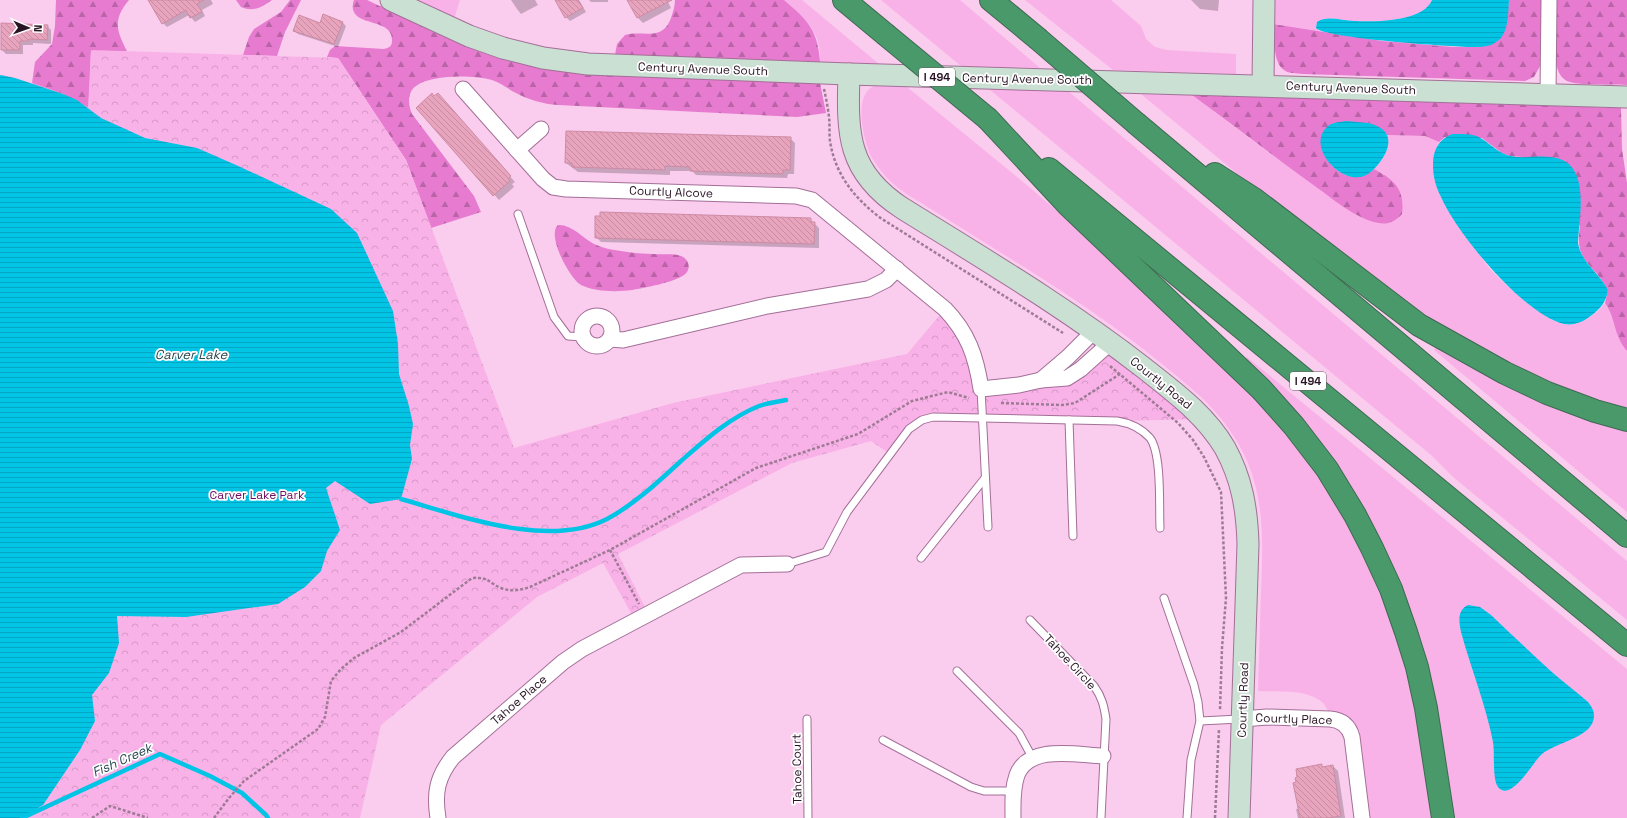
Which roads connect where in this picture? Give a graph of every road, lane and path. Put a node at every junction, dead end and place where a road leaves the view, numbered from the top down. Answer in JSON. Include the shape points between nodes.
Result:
{"nodes":[{"id":1,"x":391,"y":0,"type":"edge"},
{"id":2,"x":844,"y":0,"type":"edge"},
{"id":3,"x":992,"y":0,"type":"edge"},
{"id":4,"x":1264,"y":0,"type":"edge"},
{"id":5,"x":1549,"y":0,"type":"edge"},
{"id":6,"x":849,"y":74,"type":"junction"},
{"id":7,"x":1263,"y":85,"type":"junction"},
{"id":8,"x":463,"y":90,"type":"dead end"},
{"id":9,"x":1548,"y":94,"type":"junction"},
{"id":10,"x":1627,"y":97,"type":"edge"},
{"id":11,"x":988,"y":119,"type":"junction"},
{"id":12,"x":1137,"y":124,"type":"junction"},
{"id":13,"x":541,"y":129,"type":"dead end"},
{"id":14,"x":517,"y":150,"type":"junction"},
{"id":15,"x":518,"y":214,"type":"dead end"},
{"id":16,"x":897,"y":269,"type":"junction"},
{"id":17,"x":1094,"y":330,"type":"junction"},
{"id":18,"x":583,"y":337,"type":"junction"},
{"id":19,"x":610,"y":339,"type":"junction"},
{"id":20,"x":1111,"y":342,"type":"junction"},
{"id":21,"x":1120,"y":374,"type":"dead end"},
{"id":22,"x":1041,"y":380,"type":"junction"},
{"id":23,"x":982,"y":395,"type":"junction"},
{"id":24,"x":983,"y":418,"type":"junction"},
{"id":25,"x":1069,"y":420,"type":"junction"},
{"id":26,"x":1627,"y":420,"type":"edge"},
{"id":27,"x":985,"y":478,"type":"junction"},
{"id":28,"x":988,"y":527,"type":"dead end"},
{"id":29,"x":1160,"y":528,"type":"dead end"},
{"id":30,"x":1073,"y":536,"type":"dead end"},
{"id":31,"x":1627,"y":536,"type":"edge"},
{"id":32,"x":610,"y":550,"type":"junction"},
{"id":33,"x":921,"y":558,"type":"dead end"},
{"id":34,"x":787,"y":564,"type":"joint"},
{"id":35,"x":1164,"y":598,"type":"dead end"},
{"id":36,"x":645,"y":614,"type":"junction"},
{"id":37,"x":1030,"y":620,"type":"dead end"},
{"id":38,"x":1627,"y":645,"type":"edge"},
{"id":39,"x":957,"y":671,"type":"dead end"},
{"id":40,"x":807,"y":719,"type":"dead end"},
{"id":41,"x":1242,"y":719,"type":"junction"},
{"id":42,"x":1200,"y":721,"type":"junction"},
{"id":43,"x":883,"y":740,"type":"dead end"},
{"id":44,"x":1103,"y":756,"type":"junction"},
{"id":45,"x":1032,"y":758,"type":"junction"},
{"id":46,"x":1013,"y":791,"type":"junction"},
{"id":47,"x":92,"y":818,"type":"edge"},
{"id":48,"x":148,"y":818,"type":"edge"},
{"id":49,"x":214,"y":818,"type":"edge"},
{"id":50,"x":438,"y":818,"type":"edge"},
{"id":51,"x":808,"y":818,"type":"edge"},
{"id":52,"x":1013,"y":818,"type":"edge"},
{"id":53,"x":1101,"y":818,"type":"edge"},
{"id":54,"x":1187,"y":818,"type":"edge"},
{"id":55,"x":1239,"y":818,"type":"edge"},
{"id":56,"x":1362,"y":818,"type":"edge"},
{"id":57,"x":1442,"y":818,"type":"edge"}],
"edges":[{"from":1,"to":6,"type":"street","name":"Century Avenue South","via":[[474,38],[514,52],[543,58],[614,65]]},
{"from":2,"to":11,"type":"highway","number":"I 494","bridge":true},
{"from":3,"to":12,"type":"highway","bridge":true},
{"from":4,"to":7,"type":"street"},
{"from":5,"to":9,"type":"street"},
{"from":6,"to":7,"type":"street","name":"Century Avenue South"},
{"from":6,"to":17,"type":"street","name":"Courtly Road","via":[[847,109],[850,137],[858,162],[873,184],[897,205]]},
{"from":7,"to":9,"type":"street","name":"Century Avenue South"},
{"from":8,"to":14,"type":"street","name":"Courtly Alcove"},
{"from":9,"to":10,"type":"street","name":"Century Avenue South"},
{"from":11,"to":38,"type":"highway","number":"I 494"},
{"from":11,"to":57,"type":"highway","via":[[1068,205],[1261,389],[1327,469],[1355,514],[1372,548],[1391,589],[1406,632],[1426,708]]},
{"from":12,"to":26,"type":"highway","via":[[1254,199],[1419,325],[1505,374],[1547,393]]},
{"from":12,"to":31,"type":"highway"},
{"from":13,"to":14,"type":"street"},
{"from":14,"to":16,"type":"street","name":"Courtly Alcove","via":[[549,184],[560,189],[807,198],[821,206]]},
{"from":15,"to":18,"type":"lane","via":[[554,316],[568,336]]},
{"from":16,"to":19,"type":"street","via":[[886,280],[868,289],[767,306],[623,340]]},
{"from":16,"to":23,"type":"street","name":"Courtly Alcove","via":[[957,321],[974,353]]},
{"from":17,"to":20,"type":"street","name":"Courtly Road"},
{"from":17,"to":22,"type":"street"},
{"from":18,"to":19,"type":"street","via":[[589,344],[598,347],[605,345]]},
{"from":18,"to":19,"type":"street","via":[[585,321],[598,316],[610,323],[613,331]]},
{"from":20,"to":22,"type":"street","via":[[1067,378]]},
{"from":20,"to":41,"type":"street","name":"Courtly Road","via":[[1186,401],[1201,416],[1235,467],[1247,518],[1248,544]]},
{"from":21,"to":23,"type":"path","via":[[1075,403],[1062,405]]},
{"from":22,"to":23,"type":"street"},
{"from":23,"to":24,"type":"lane"},
{"from":23,"to":32,"type":"path","via":[[948,392],[912,401],[858,434],[756,468]]},
{"from":24,"to":25,"type":"lane"},
{"from":24,"to":27,"type":"lane"},
{"from":24,"to":34,"type":"lane","via":[[933,417],[922,420],[909,429],[846,512],[826,552]]},
{"from":25,"to":29,"type":"lane","via":[[1129,423],[1150,439],[1157,462]]},
{"from":25,"to":30,"type":"lane"},
{"from":27,"to":28,"type":"lane"},
{"from":27,"to":33,"type":"lane"},
{"from":32,"to":36,"type":"path"},
{"from":32,"to":49,"type":"path","via":[[516,591],[502,589],[484,578],[472,578],[401,632],[354,658],[341,669],[331,681],[325,717],[318,728],[244,781]]},
{"from":34,"to":36,"type":"street","name":"Tahoe Place","via":[[740,565]]},
{"from":35,"to":42,"type":"lane","via":[[1194,685]]},
{"from":36,"to":50,"type":"street","name":"Tahoe Place","via":[[582,649],[564,662],[453,757],[445,767],[436,792]]},
{"from":37,"to":44,"type":"lane","name":"Tahoe Circle","via":[[1101,696],[1106,719]]},
{"from":39,"to":45,"type":"lane","via":[[1019,733]]},
{"from":40,"to":51,"type":"lane","name":"Tahoe Court"},
{"from":41,"to":42,"type":"lane"},
{"from":41,"to":55,"type":"street","name":"Courtly Road"},
{"from":41,"to":56,"type":"street","name":"Courtly Place","via":[[1330,719],[1345,724],[1352,737]]},
{"from":42,"to":54,"type":"lane","via":[[1191,760]]},
{"from":43,"to":46,"type":"lane","via":[[971,787],[984,791]]},
{"from":44,"to":45,"type":"street","via":[[1050,753]]},
{"from":44,"to":53,"type":"lane","name":"Tahoe Circle"},
{"from":45,"to":46,"type":"street","via":[[1022,764]]},
{"from":46,"to":52,"type":"street"},
{"from":47,"to":48,"type":"path","via":[[110,806]]}]}
